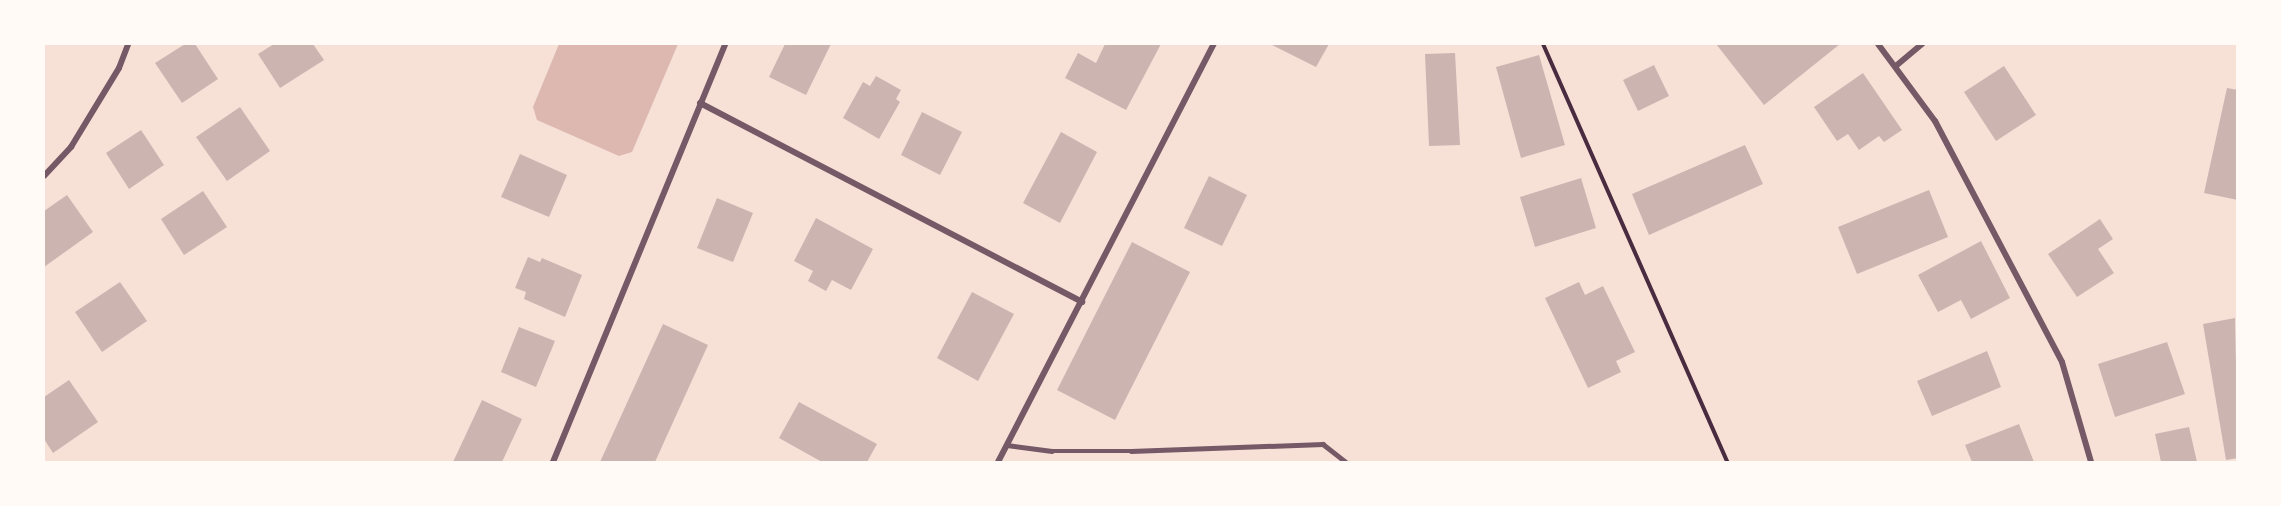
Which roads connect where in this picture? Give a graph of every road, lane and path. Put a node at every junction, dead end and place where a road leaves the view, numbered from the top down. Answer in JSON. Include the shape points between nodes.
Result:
{"nodes":[{"id":1,"x":128,"y":44,"type":"edge"},
{"id":2,"x":725,"y":44,"type":"edge"},
{"id":3,"x":1214,"y":44,"type":"edge"},
{"id":4,"x":1543,"y":44,"type":"edge"},
{"id":5,"x":1878,"y":44,"type":"edge"},
{"id":6,"x":1922,"y":44,"type":"edge"},
{"id":7,"x":1897,"y":65,"type":"junction"},
{"id":8,"x":700,"y":103,"type":"junction"},
{"id":9,"x":44,"y":176,"type":"edge"},
{"id":10,"x":1082,"y":302,"type":"junction"},
{"id":11,"x":1007,"y":445,"type":"junction"},
{"id":12,"x":553,"y":462,"type":"edge"},
{"id":13,"x":998,"y":462,"type":"edge"},
{"id":14,"x":1346,"y":462,"type":"edge"},
{"id":15,"x":1728,"y":462,"type":"edge"},
{"id":16,"x":2091,"y":462,"type":"edge"}],
"edges":[{"from":1,"to":9,"type":"street","via":[[119,68],[71,147]]},
{"from":2,"to":8,"type":"street"},
{"from":3,"to":10,"type":"street"},
{"from":4,"to":15,"type":"path"},
{"from":5,"to":7,"type":"street"},
{"from":6,"to":7,"type":"street"},
{"from":7,"to":16,"type":"street","via":[[1935,121],[2062,362]]},
{"from":8,"to":10,"type":"street"},
{"from":8,"to":12,"type":"street"},
{"from":10,"to":11,"type":"street"},
{"from":11,"to":13,"type":"street"},
{"from":11,"to":14,"type":"lane","via":[[1052,451],[1131,451],[1323,444]]}]}
